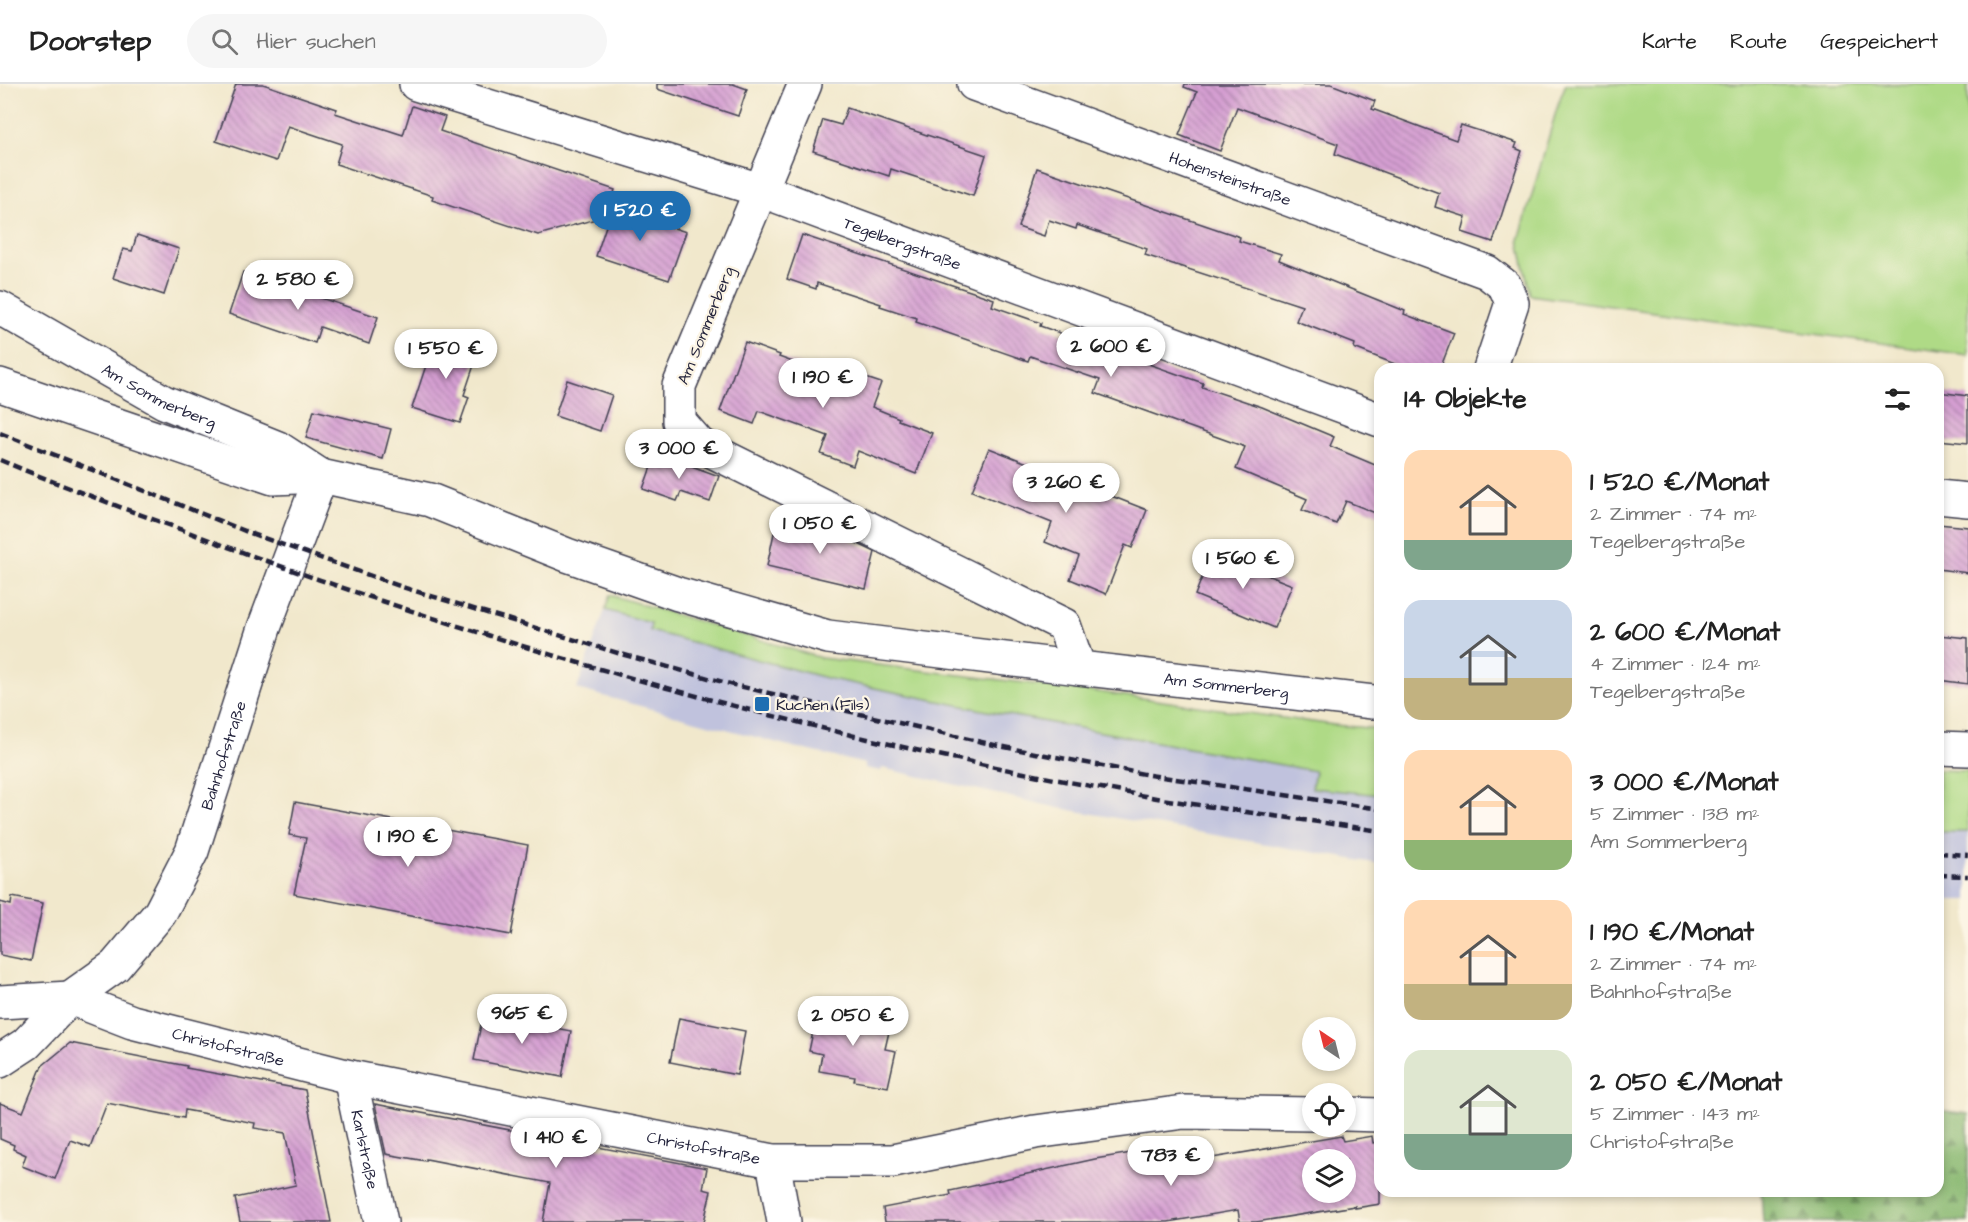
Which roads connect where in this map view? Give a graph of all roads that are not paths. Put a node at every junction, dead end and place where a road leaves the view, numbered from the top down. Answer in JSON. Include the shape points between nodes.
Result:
{"nodes":[{"id":1,"x":416,"y":84,"type":"edge"},
{"id":2,"x":805,"y":84,"type":"edge"},
{"id":3,"x":974,"y":84,"type":"edge"},
{"id":4,"x":760,"y":190,"type":"junction"},
{"id":5,"x":0,"y":308,"type":"edge"},
{"id":6,"x":1492,"y":363,"type":"edge"},
{"id":7,"x":0,"y":385,"type":"edge"},
{"id":8,"x":1374,"y":418,"type":"edge"},
{"id":9,"x":321,"y":476,"type":"junction"},
{"id":10,"x":1944,"y":498,"type":"edge"},
{"id":11,"x":1968,"y":500,"type":"edge"},
{"id":12,"x":1079,"y":668,"type":"junction"},
{"id":13,"x":1374,"y":696,"type":"edge"},
{"id":14,"x":1944,"y":748,"type":"edge"},
{"id":15,"x":1968,"y":749,"type":"edge"},
{"id":16,"x":70,"y":998,"type":"junction"},
{"id":17,"x":0,"y":1002,"type":"edge"},
{"id":18,"x":0,"y":1061,"type":"edge"},
{"id":19,"x":350,"y":1077,"type":"junction"},
{"id":20,"x":1302,"y":1114,"type":"edge"},
{"id":21,"x":1356,"y":1114,"type":"edge"},
{"id":22,"x":1374,"y":1115,"type":"edge"},
{"id":23,"x":773,"y":1161,"type":"junction"},
{"id":24,"x":381,"y":1222,"type":"edge"},
{"id":25,"x":784,"y":1222,"type":"edge"}],
"edges":[{"from":1,"to":4,"type":"street","name":"Tegelbergstraße"},
{"from":2,"to":4,"type":"street","name":"Am Sommerberg"},
{"from":3,"to":6,"type":"street","name":"Hohensteinstraße","via":[[1487,272],[1505,286],[1512,303]]},
{"from":4,"to":8,"type":"street","name":"Tegelbergstraße"},
{"from":4,"to":12,"type":"street","name":"Am Sommerberg","via":[[679,386],[679,421],[700,445],[1064,625]]},
{"from":5,"to":9,"type":"street","name":"Am Sommerberg","via":[[164,402],[278,448]]},
{"from":7,"to":9,"type":"street","name":"Am Sommerberg","via":[[273,478]]},
{"from":9,"to":12,"type":"street","name":"Am Sommerberg","via":[[430,500],[678,594],[828,637]]},
{"from":9,"to":16,"type":"street","name":"Bahnhofstraße","via":[[264,628],[192,851],[160,913],[115,966]]},
{"from":10,"to":11,"type":"street"},
{"from":12,"to":13,"type":"street","name":"Am Sommerberg"},
{"from":14,"to":15,"type":"street"},
{"from":16,"to":17,"type":"street"},
{"from":16,"to":18,"type":"street","name":"Bahnhofstraße","via":[[26,1044]]},
{"from":16,"to":19,"type":"street","name":"Christofstraße","via":[[132,1022]]},
{"from":19,"to":23,"type":"street","name":"Christofstraße"},
{"from":19,"to":24,"type":"street","name":"Karlstraße"},
{"from":20,"to":23,"type":"street","name":"Christofstraße","via":[[1184,1112],[1035,1132],[893,1161]]},
{"from":21,"to":22,"type":"street"},
{"from":23,"to":25,"type":"street"}]}
